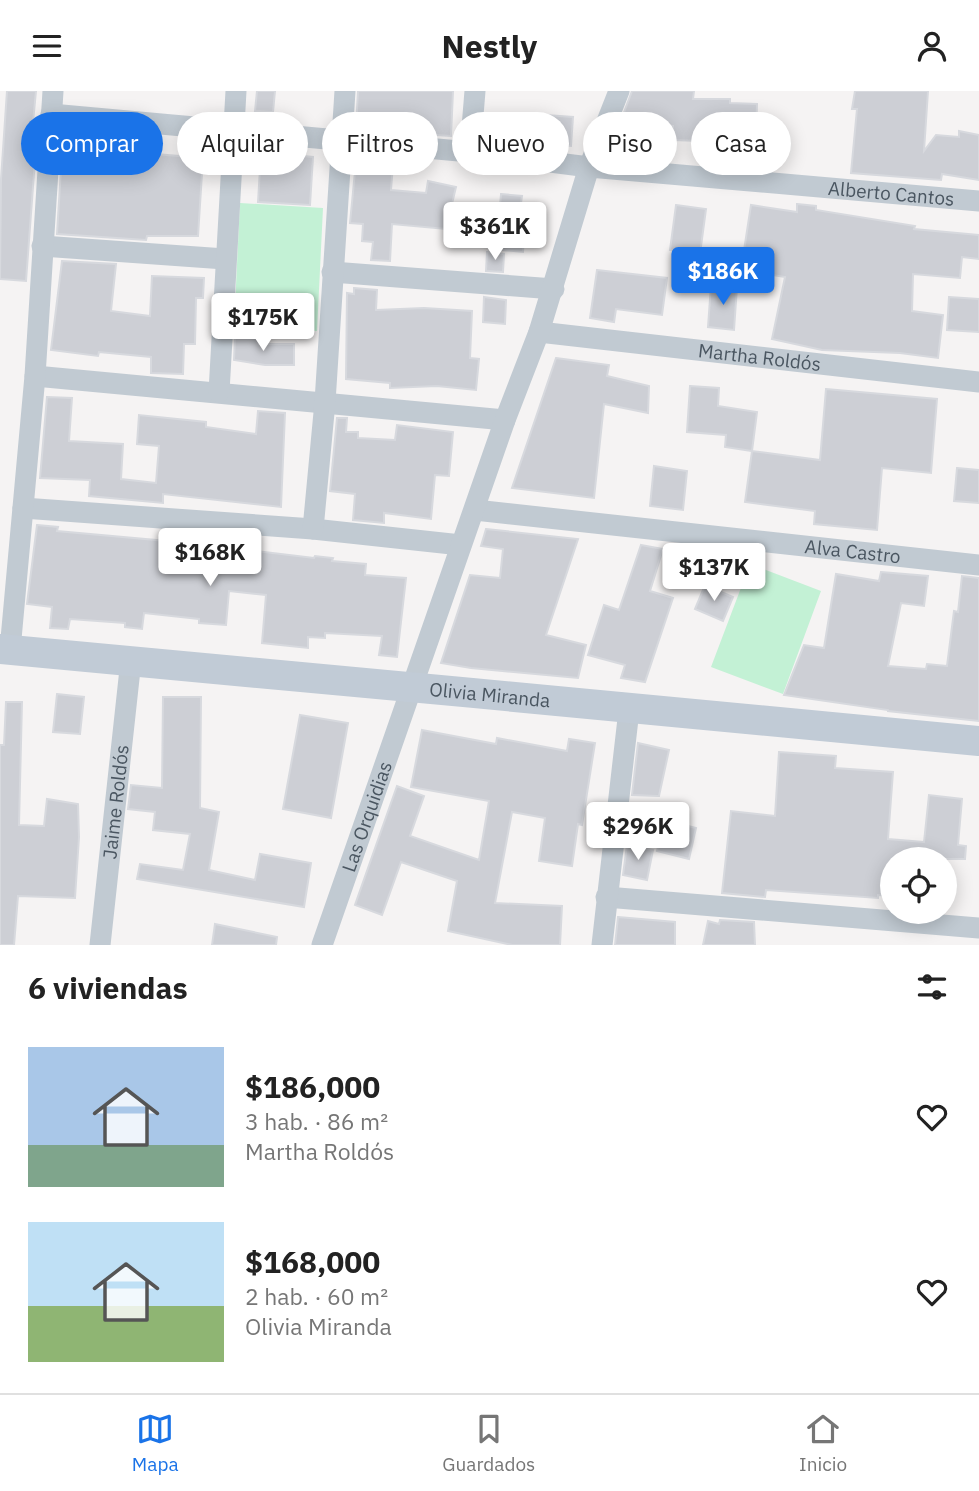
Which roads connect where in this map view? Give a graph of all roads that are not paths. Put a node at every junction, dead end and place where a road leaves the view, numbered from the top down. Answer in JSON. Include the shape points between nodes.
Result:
{"nodes":[{"id":1,"x":53,"y":91,"type":"edge"},
{"id":2,"x":236,"y":91,"type":"edge"},
{"id":3,"x":345,"y":91,"type":"edge"},
{"id":4,"x":475,"y":91,"type":"edge"},
{"id":5,"x":619,"y":91,"type":"edge"},
{"id":6,"x":51,"y":112,"type":"edge"},
{"id":7,"x":235,"y":112,"type":"edge"},
{"id":8,"x":343,"y":112,"type":"edge"},
{"id":9,"x":473,"y":112,"type":"edge"},
{"id":10,"x":611,"y":112,"type":"edge"},
{"id":11,"x":47,"y":175,"type":"edge"},
{"id":12,"x":231,"y":175,"type":"edge"},
{"id":13,"x":339,"y":175,"type":"edge"},
{"id":14,"x":587,"y":175,"type":"edge"},
{"id":15,"x":677,"y":175,"type":"edge"},
{"id":16,"x":979,"y":201,"type":"edge"},
{"id":17,"x":42,"y":246,"type":"junction"},
{"id":18,"x":225,"y":259,"type":"junction"},
{"id":19,"x":332,"y":272,"type":"junction"},
{"id":20,"x":554,"y":289,"type":"junction"},
{"id":21,"x":540,"y":332,"type":"junction"},
{"id":22,"x":35,"y":376,"type":"junction"},
{"id":23,"x":979,"y":382,"type":"edge"},
{"id":24,"x":219,"y":392,"type":"junction"},
{"id":25,"x":324,"y":402,"type":"junction"},
{"id":26,"x":505,"y":420,"type":"junction"},
{"id":27,"x":23,"y":508,"type":"junction"},
{"id":28,"x":475,"y":510,"type":"junction"},
{"id":29,"x":313,"y":529,"type":"junction"},
{"id":30,"x":461,"y":545,"type":"junction"},
{"id":31,"x":979,"y":565,"type":"edge"},
{"id":32,"x":5,"y":649,"type":"edge"},
{"id":33,"x":131,"y":660,"type":"junction"},
{"id":34,"x":414,"y":686,"type":"junction"},
{"id":35,"x":629,"y":710,"type":"junction"},
{"id":36,"x":979,"y":741,"type":"edge"},
{"id":37,"x":606,"y":897,"type":"junction"},
{"id":38,"x":979,"y":928,"type":"edge"},
{"id":39,"x":100,"y":945,"type":"edge"},
{"id":40,"x":322,"y":945,"type":"edge"},
{"id":41,"x":602,"y":945,"type":"edge"}],
"edges":[{"from":1,"to":6,"type":"street"},
{"from":2,"to":7,"type":"street"},
{"from":3,"to":8,"type":"street"},
{"from":4,"to":9,"type":"street"},
{"from":5,"to":10,"type":"street","name":"Las Orquidias"},
{"from":11,"to":17,"type":"street"},
{"from":12,"to":18,"type":"street"},
{"from":13,"to":19,"type":"street"},
{"from":14,"to":20,"type":"street","name":"Las Orquidias"},
{"from":15,"to":16,"type":"street","name":"Alberto Cantos"},
{"from":17,"to":18,"type":"street"},
{"from":17,"to":22,"type":"street"},
{"from":18,"to":24,"type":"street"},
{"from":19,"to":20,"type":"street"},
{"from":19,"to":25,"type":"street"},
{"from":20,"to":21,"type":"street","name":"Las Orquidias"},
{"from":21,"to":23,"type":"street","name":"Martha Roldós"},
{"from":21,"to":26,"type":"street","name":"Las Orquidias"},
{"from":22,"to":24,"type":"street"},
{"from":22,"to":27,"type":"street"},
{"from":24,"to":25,"type":"street"},
{"from":25,"to":26,"type":"street"},
{"from":25,"to":29,"type":"street"},
{"from":26,"to":28,"type":"street","name":"Las Orquidias"},
{"from":27,"to":29,"type":"street"},
{"from":27,"to":32,"type":"street"},
{"from":28,"to":30,"type":"street","name":"Las Orquidias"},
{"from":28,"to":31,"type":"street","name":"Alva Castro"},
{"from":29,"to":30,"type":"street"},
{"from":30,"to":34,"type":"street","name":"Las Orquidias"},
{"from":32,"to":33,"type":"street","name":"Olivia Miranda"},
{"from":33,"to":34,"type":"street","name":"Olivia Miranda"},
{"from":33,"to":39,"type":"street","name":"Jaime Roldós"},
{"from":34,"to":35,"type":"street","name":"Olivia Miranda"},
{"from":34,"to":40,"type":"street","name":"Las Orquidias"},
{"from":35,"to":36,"type":"street","name":"Olivia Miranda"},
{"from":35,"to":37,"type":"street"},
{"from":37,"to":38,"type":"street"},
{"from":37,"to":41,"type":"street"}]}
